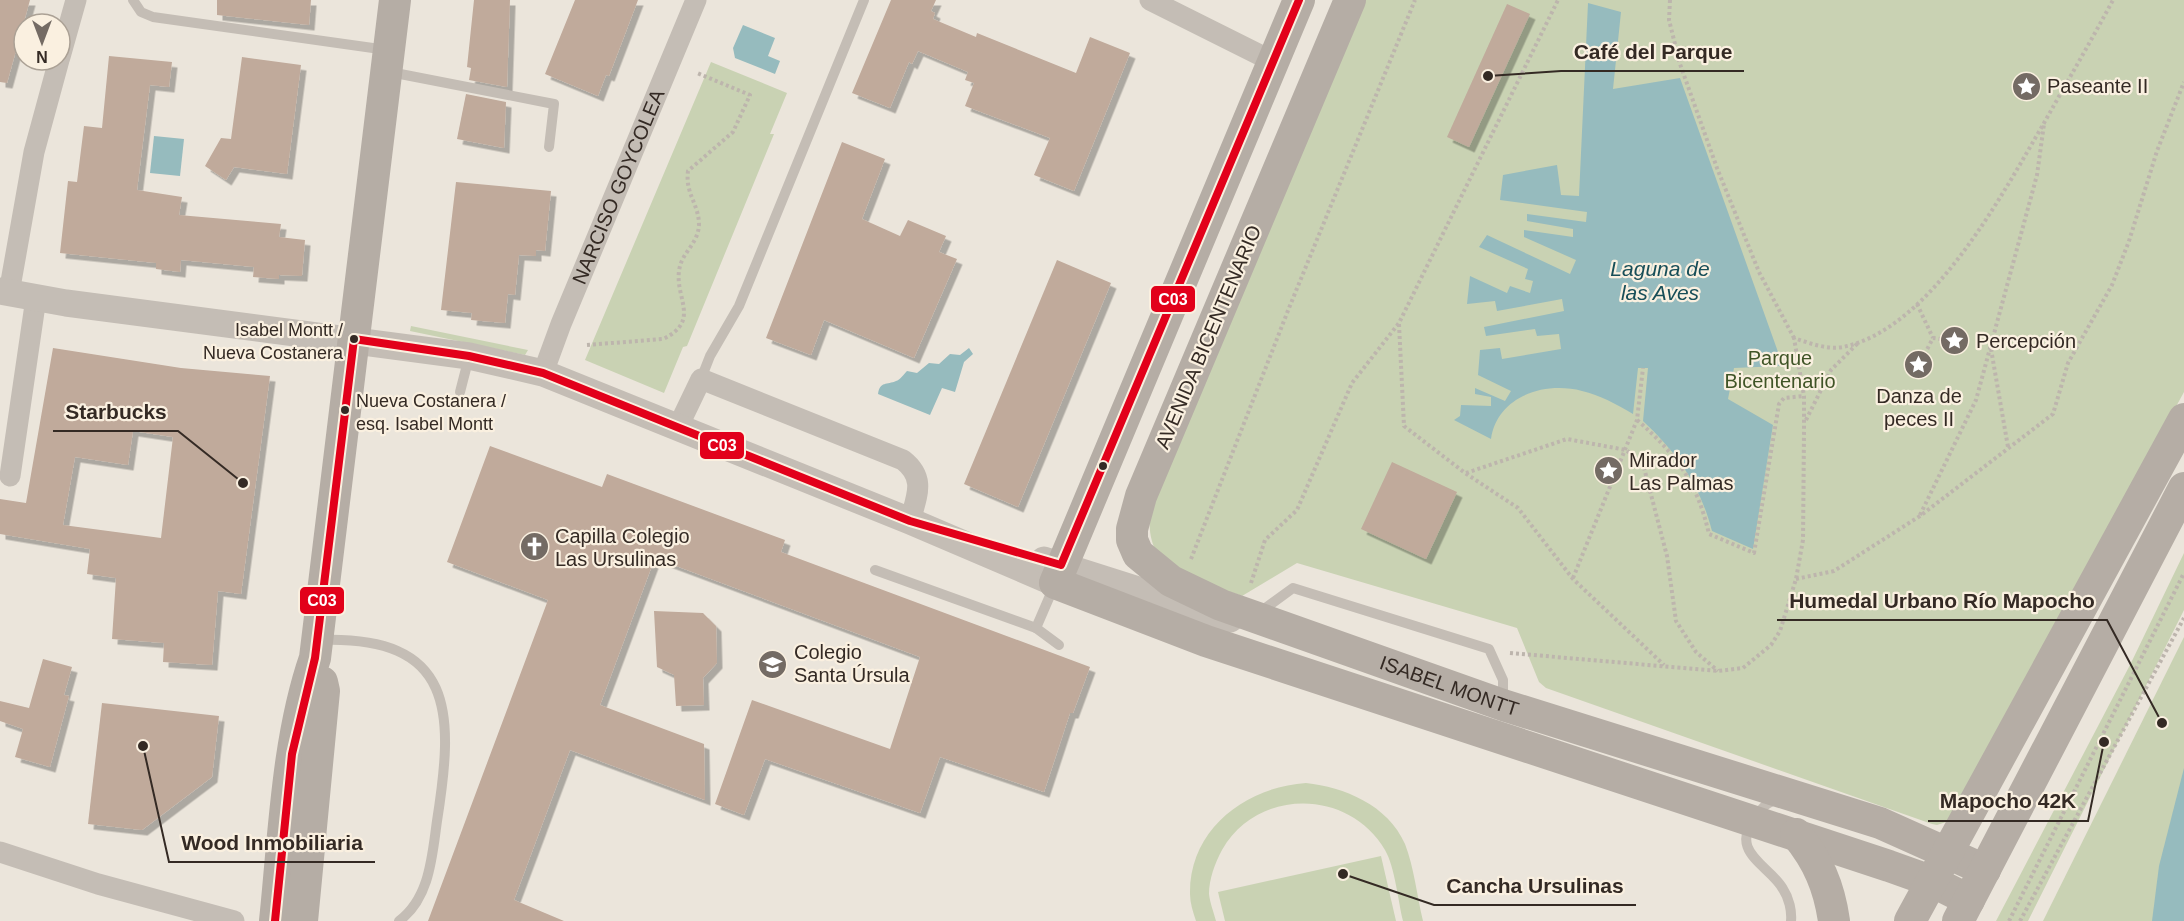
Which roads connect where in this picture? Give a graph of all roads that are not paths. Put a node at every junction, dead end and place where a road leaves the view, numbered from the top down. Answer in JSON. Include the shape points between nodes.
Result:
{"nodes":[{"id":1,"x":76,"y":0,"type":"edge"},
{"id":2,"x":133,"y":0,"type":"edge"},
{"id":3,"x":395,"y":0,"type":"edge"},
{"id":4,"x":696,"y":0,"type":"edge"},
{"id":5,"x":864,"y":0,"type":"edge"},
{"id":6,"x":1150,"y":0,"type":"edge"},
{"id":7,"x":1299,"y":0,"type":"edge"},
{"id":8,"x":1350,"y":0,"type":"edge"},
{"id":9,"x":72,"y":15,"type":"edge"},
{"id":10,"x":388,"y":61,"type":"junction"},
{"id":11,"x":1272,"y":61,"type":"junction"},
{"id":12,"x":56,"y":72,"type":"edge"},
{"id":13,"x":549,"y":147,"type":"dead end"},
{"id":14,"x":4,"y":292,"type":"edge"},
{"id":15,"x":36,"y":298,"type":"junction"},
{"id":16,"x":354,"y":339,"type":"junction"},
{"id":17,"x":469,"y":356,"type":"junction"},
{"id":18,"x":543,"y":373,"type":"junction"},
{"id":19,"x":701,"y":379,"type":"junction"},
{"id":20,"x":460,"y":392,"type":"dead end"},
{"id":21,"x":2184,"y":419,"type":"edge"},
{"id":22,"x":677,"y":429,"type":"junction"},
{"id":23,"x":10,"y":476,"type":"dead end"},
{"id":24,"x":2184,"y":488,"type":"edge"},
{"id":25,"x":910,"y":520,"type":"junction"},
{"id":26,"x":875,"y":570,"type":"dead end"},
{"id":27,"x":1058,"y":574,"type":"junction"},
{"id":28,"x":1252,"y":618,"type":"junction"},
{"id":29,"x":1036,"y":628,"type":"junction"},
{"id":30,"x":1059,"y":645,"type":"dead end"},
{"id":31,"x":316,"y":649,"type":"junction"},
{"id":32,"x":1498,"y":721,"type":"junction"},
{"id":33,"x":1792,"y":796,"type":"junction"},
{"id":34,"x":1752,"y":820,"type":"junction"},
{"id":35,"x":1796,"y":834,"type":"junction"},
{"id":36,"x":0,"y":852,"type":"edge"},
{"id":37,"x":1948,"y":852,"type":"junction"},
{"id":38,"x":1985,"y":870,"type":"junction"},
{"id":39,"x":1931,"y":881,"type":"junction"},
{"id":40,"x":1963,"y":911,"type":"edge"},
{"id":41,"x":234,"y":921,"type":"edge"},
{"id":42,"x":275,"y":921,"type":"edge"},
{"id":43,"x":302,"y":921,"type":"edge"},
{"id":44,"x":399,"y":921,"type":"edge"},
{"id":45,"x":1791,"y":921,"type":"edge"},
{"id":46,"x":1834,"y":921,"type":"edge"},
{"id":47,"x":1910,"y":921,"type":"edge"}],
"edges":[{"from":1,"to":9,"type":"street"},
{"from":2,"to":10,"type":"lane","via":[[141,12],[153,17]]},
{"from":3,"to":10,"type":"main road"},
{"from":4,"to":18,"type":"street","name":"NARCISO GOYCOLEA"},
{"from":5,"to":19,"type":"lane","via":[[739,306]]},
{"from":6,"to":11,"type":"street"},
{"from":7,"to":11,"type":"main road"},
{"from":8,"to":28,"type":"main road","name":"AVENIDA BICENTENARIO","via":[[1133,520],[1132,540],[1138,554],[1150,566],[1171,581]]},
{"from":10,"to":13,"type":"lane","via":[[554,104]]},
{"from":10,"to":16,"type":"main road"},
{"from":11,"to":27,"type":"main road"},
{"from":12,"to":14,"type":"street","via":[[34,152]]},
{"from":14,"to":15,"type":"street","name":"ISABEL MONTT"},
{"from":15,"to":16,"type":"street","name":"ISABEL MONTT"},
{"from":15,"to":23,"type":"street"},
{"from":16,"to":17,"type":"street","name":"ISABEL MONTT"},
{"from":16,"to":31,"type":"main road"},
{"from":17,"to":18,"type":"street","name":"ISABEL MONTT"},
{"from":17,"to":20,"type":"lane"},
{"from":18,"to":22,"type":"street","name":"ISABEL MONTT"},
{"from":19,"to":22,"type":"street"},
{"from":19,"to":25,"type":"street","via":[[903,460],[915,469],[918,483]]},
{"from":21,"to":37,"type":"main road"},
{"from":22,"to":25,"type":"street","name":"ISABEL MONTT"},
{"from":24,"to":38,"type":"main road"},
{"from":25,"to":27,"type":"street","name":"ISABEL MONTT"},
{"from":26,"to":29,"type":"lane"},
{"from":27,"to":28,"type":"street","name":"ISABEL MONTT","via":[[1216,616]]},
{"from":27,"to":29,"type":"lane"},
{"from":27,"to":32,"type":"main road","name":"ISABEL MONTT","via":[[1195,637]]},
{"from":28,"to":32,"type":"main road","name":"ISABEL MONTT"},
{"from":28,"to":32,"type":"lane","via":[[1293,588],[1489,649],[1503,680]]},
{"from":29,"to":30,"type":"lane"},
{"from":31,"to":42,"type":"main road","via":[[303,692]]},
{"from":31,"to":43,"type":"main road","via":[[324,691]]},
{"from":31,"to":44,"type":"lane","via":[[354,638],[390,646],[432,678],[441,698],[446,762],[429,876],[416,904]]},
{"from":32,"to":33,"type":"main road","name":"ISABEL MONTT"},
{"from":32,"to":34,"type":"main road","name":"ISABEL MONTT"},
{"from":33,"to":34,"type":"lane","via":[[1767,802]]},
{"from":33,"to":37,"type":"main road","name":"ISABEL MONTT","via":[[1880,823]]},
{"from":34,"to":35,"type":"main road","name":"ISABEL MONTT"},
{"from":34,"to":45,"type":"lane","via":[[1746,840],[1754,861],[1783,888],[1792,912]]},
{"from":35,"to":39,"type":"main road","name":"ISABEL MONTT"},
{"from":35,"to":46,"type":"main road","via":[[1822,873]]},
{"from":36,"to":41,"type":"street"},
{"from":37,"to":38,"type":"main road","name":"ISABEL MONTT"},
{"from":37,"to":39,"type":"main road"},
{"from":38,"to":40,"type":"main road"},
{"from":39,"to":40,"type":"main road","name":"ISABEL MONTT"},
{"from":39,"to":47,"type":"main road"}]}
